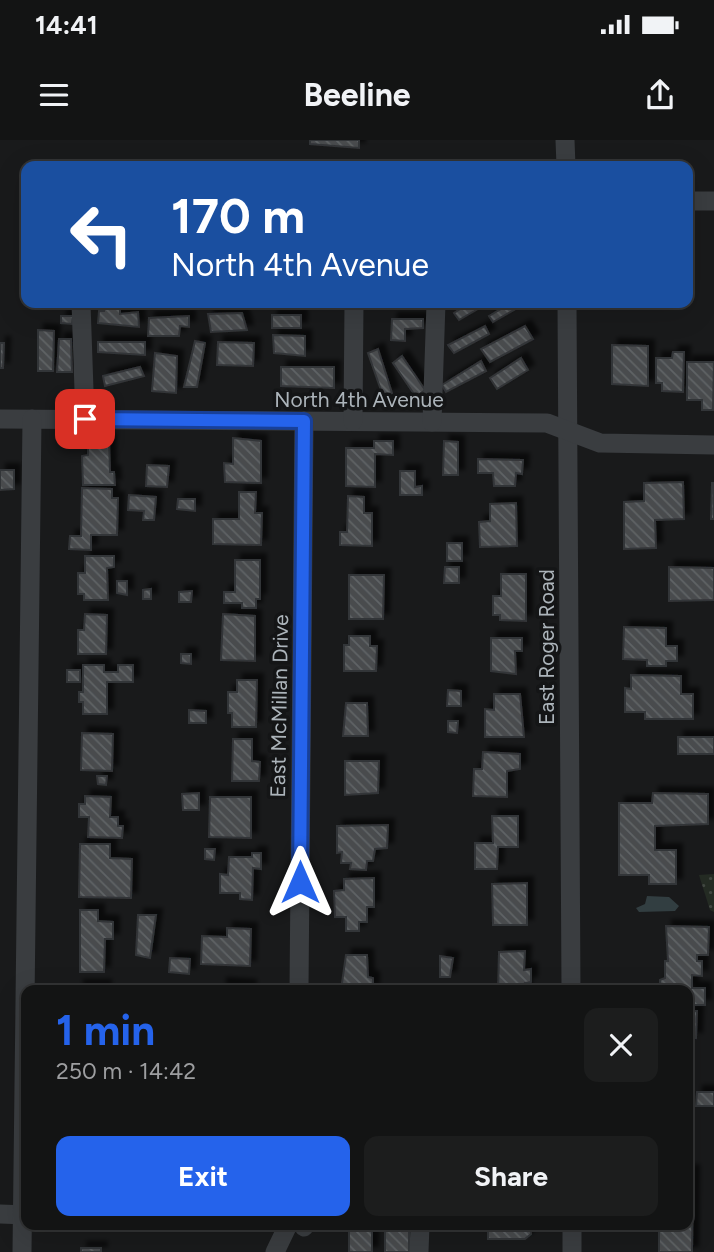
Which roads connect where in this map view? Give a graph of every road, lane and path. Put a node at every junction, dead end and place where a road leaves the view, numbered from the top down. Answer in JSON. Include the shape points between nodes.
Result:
{"nodes":[{"id":1,"x":565,"y":140,"type":"edge"},
{"id":2,"x":566,"y":161,"type":"edge"},
{"id":3,"x":693,"y":201,"type":"edge"},
{"id":4,"x":714,"y":201,"type":"edge"},
{"id":5,"x":81,"y":308,"type":"edge"},
{"id":6,"x":354,"y":308,"type":"edge"},
{"id":7,"x":436,"y":308,"type":"edge"},
{"id":8,"x":567,"y":308,"type":"edge"},
{"id":9,"x":0,"y":419,"type":"edge"},
{"id":10,"x":32,"y":419,"type":"junction"},
{"id":11,"x":85,"y":419,"type":"junction"},
{"id":12,"x":304,"y":421,"type":"junction"},
{"id":13,"x":353,"y":421,"type":"junction"},
{"id":14,"x":432,"y":422,"type":"junction"},
{"id":15,"x":568,"y":433,"type":"junction"},
{"id":16,"x":714,"y":445,"type":"edge"},
{"id":17,"x":27,"y":985,"type":"edge"},
{"id":18,"x":299,"y":985,"type":"edge"},
{"id":19,"x":571,"y":985,"type":"edge"},
{"id":20,"x":0,"y":1214,"type":"edge"},
{"id":21,"x":21,"y":1215,"type":"edge"},
{"id":22,"x":24,"y":1230,"type":"edge"},
{"id":23,"x":294,"y":1230,"type":"edge"},
{"id":24,"x":420,"y":1230,"type":"edge"},
{"id":25,"x":572,"y":1230,"type":"edge"},
{"id":26,"x":22,"y":1252,"type":"edge"},
{"id":27,"x":275,"y":1252,"type":"edge"},
{"id":28,"x":419,"y":1252,"type":"edge"},
{"id":29,"x":572,"y":1252,"type":"edge"}],
"edges":[{"from":1,"to":2,"type":"street"},
{"from":3,"to":4,"type":"street"},
{"from":5,"to":11,"type":"street"},
{"from":6,"to":13,"type":"street"},
{"from":7,"to":14,"type":"street"},
{"from":8,"to":15,"type":"street","name":"East Roger Road"},
{"from":9,"to":10,"type":"street","name":"North 4th Avenue"},
{"from":10,"to":11,"type":"street","name":"North 4th Avenue"},
{"from":10,"to":17,"type":"street"},
{"from":11,"to":12,"type":"street","name":"North 4th Avenue"},
{"from":12,"to":13,"type":"street","name":"North 4th Avenue"},
{"from":12,"to":18,"type":"street","name":"East McMillan Drive"},
{"from":13,"to":14,"type":"street","name":"North 4th Avenue"},
{"from":14,"to":15,"type":"street","name":"North 4th Avenue","via":[[547,423]]},
{"from":15,"to":16,"type":"street","name":"North 4th Avenue","via":[[611,444]]},
{"from":15,"to":19,"type":"street","name":"East Roger Road"},
{"from":20,"to":21,"type":"street"},
{"from":22,"to":26,"type":"street"},
{"from":23,"to":27,"type":"street"},
{"from":24,"to":28,"type":"street"},
{"from":25,"to":29,"type":"street"}]}
